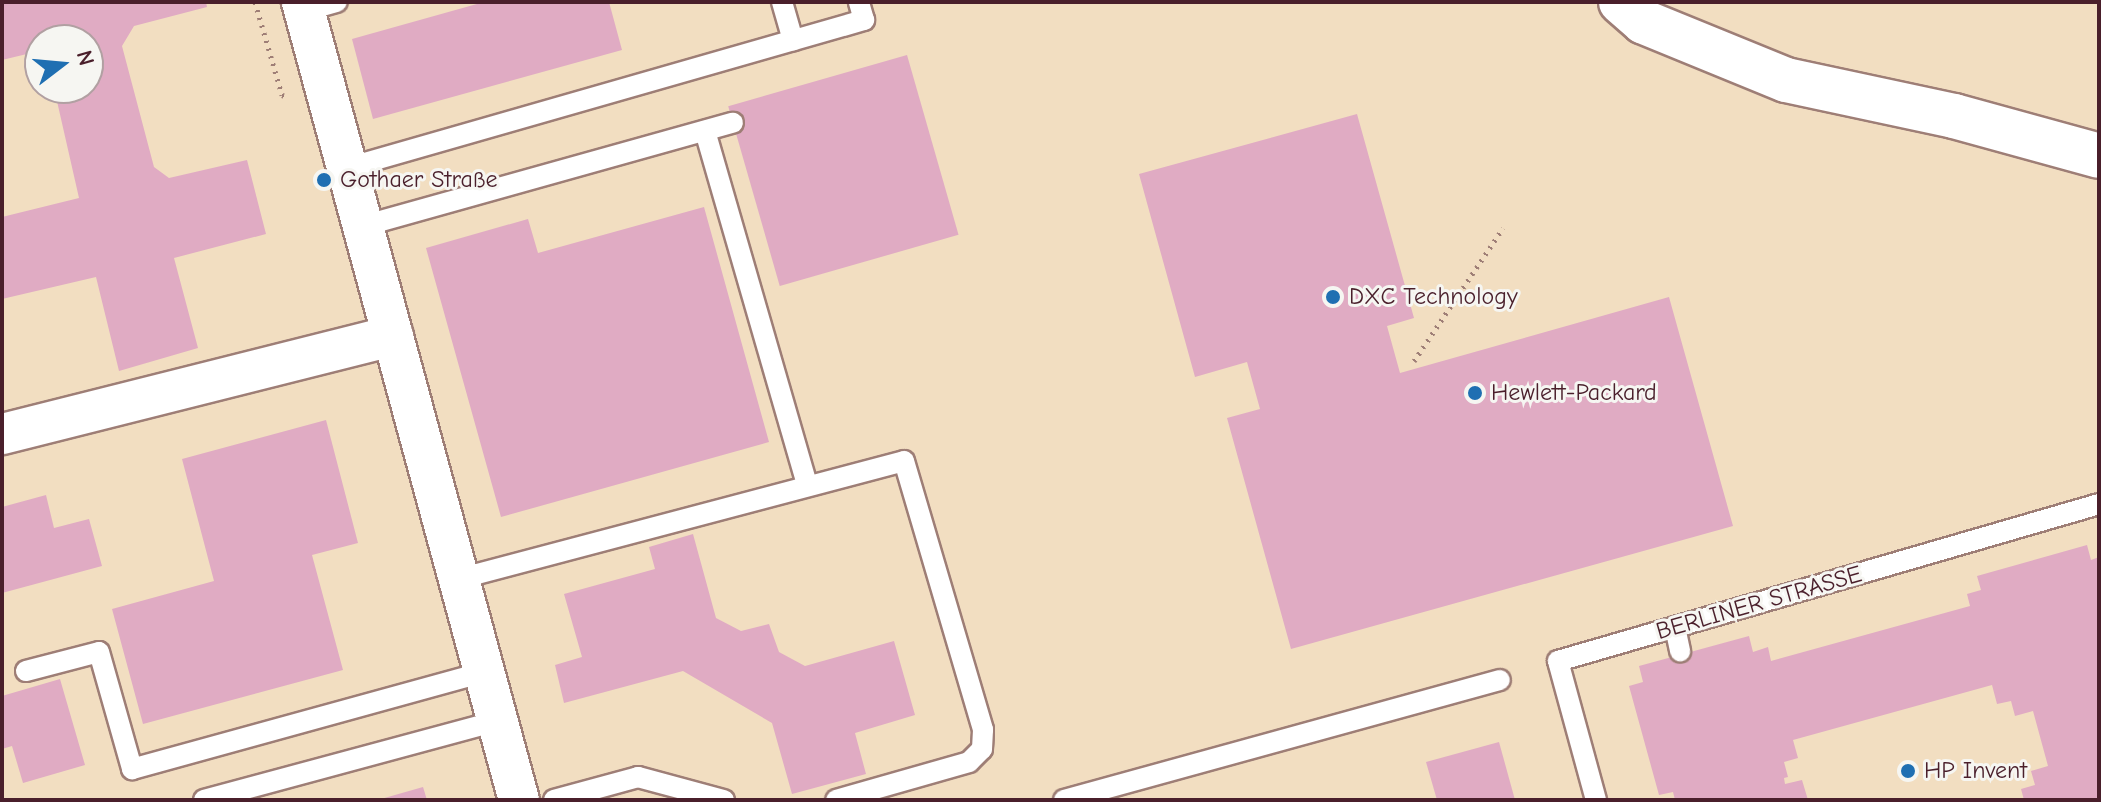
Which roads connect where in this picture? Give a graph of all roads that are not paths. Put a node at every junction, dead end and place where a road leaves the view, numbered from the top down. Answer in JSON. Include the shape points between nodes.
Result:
{"nodes":[{"id":1,"x":782,"y":2,"type":"edge"},
{"id":2,"x":859,"y":2,"type":"edge"},
{"id":3,"x":1621,"y":2,"type":"edge"},
{"id":4,"x":314,"y":5,"type":"edge"},
{"id":5,"x":793,"y":40,"type":"junction"},
{"id":6,"x":733,"y":123,"type":"dead end"},
{"id":7,"x":705,"y":131,"type":"junction"},
{"id":8,"x":2099,"y":156,"type":"edge"},
{"id":9,"x":347,"y":168,"type":"junction"},
{"id":10,"x":363,"y":226,"type":"junction"},
{"id":11,"x":393,"y":336,"type":"junction"},
{"id":12,"x":2,"y":434,"type":"edge"},
{"id":13,"x":807,"y":485,"type":"junction"},
{"id":14,"x":2099,"y":504,"type":"edge"},
{"id":15,"x":458,"y":579,"type":"junction"},
{"id":16,"x":1675,"y":627,"type":"junction"},
{"id":17,"x":1680,"y":651,"type":"dead end"},
{"id":18,"x":26,"y":671,"type":"dead end"},
{"id":19,"x":484,"y":672,"type":"junction"},
{"id":20,"x":1500,"y":680,"type":"dead end"},
{"id":21,"x":497,"y":721,"type":"junction"},
{"id":22,"x":204,"y":800,"type":"edge"},
{"id":23,"x":519,"y":800,"type":"edge"},
{"id":24,"x":554,"y":800,"type":"edge"},
{"id":25,"x":724,"y":800,"type":"edge"},
{"id":26,"x":836,"y":800,"type":"edge"},
{"id":27,"x":1064,"y":800,"type":"edge"},
{"id":28,"x":1596,"y":800,"type":"edge"}],
"edges":[{"from":1,"to":5,"type":"lane"},
{"from":2,"to":5,"type":"lane","via":[[864,20]]},
{"from":3,"to":8,"type":"street","via":[[1644,22],[1786,80],[1954,116]]},
{"from":4,"to":9,"type":"street"},
{"from":5,"to":9,"type":"lane"},
{"from":6,"to":7,"type":"lane"},
{"from":7,"to":10,"type":"lane"},
{"from":7,"to":13,"type":"lane"},
{"from":9,"to":10,"type":"street"},
{"from":10,"to":11,"type":"street"},
{"from":11,"to":12,"type":"street"},
{"from":11,"to":15,"type":"street"},
{"from":13,"to":15,"type":"lane"},
{"from":13,"to":26,"type":"lane","via":[[904,461],[983,730],[982,749],[969,762]]},
{"from":14,"to":16,"type":"lane","name":"BERLINER STRASSE"},
{"from":15,"to":19,"type":"street"},
{"from":16,"to":17,"type":"lane"},
{"from":16,"to":28,"type":"lane","name":"BERLINER STRASSE","via":[[1558,661]]},
{"from":18,"to":19,"type":"lane","via":[[99,652],[132,769]]},
{"from":19,"to":21,"type":"street"},
{"from":20,"to":27,"type":"lane"},
{"from":21,"to":22,"type":"lane"},
{"from":21,"to":23,"type":"street"},
{"from":24,"to":25,"type":"lane","via":[[638,777]]}]}
